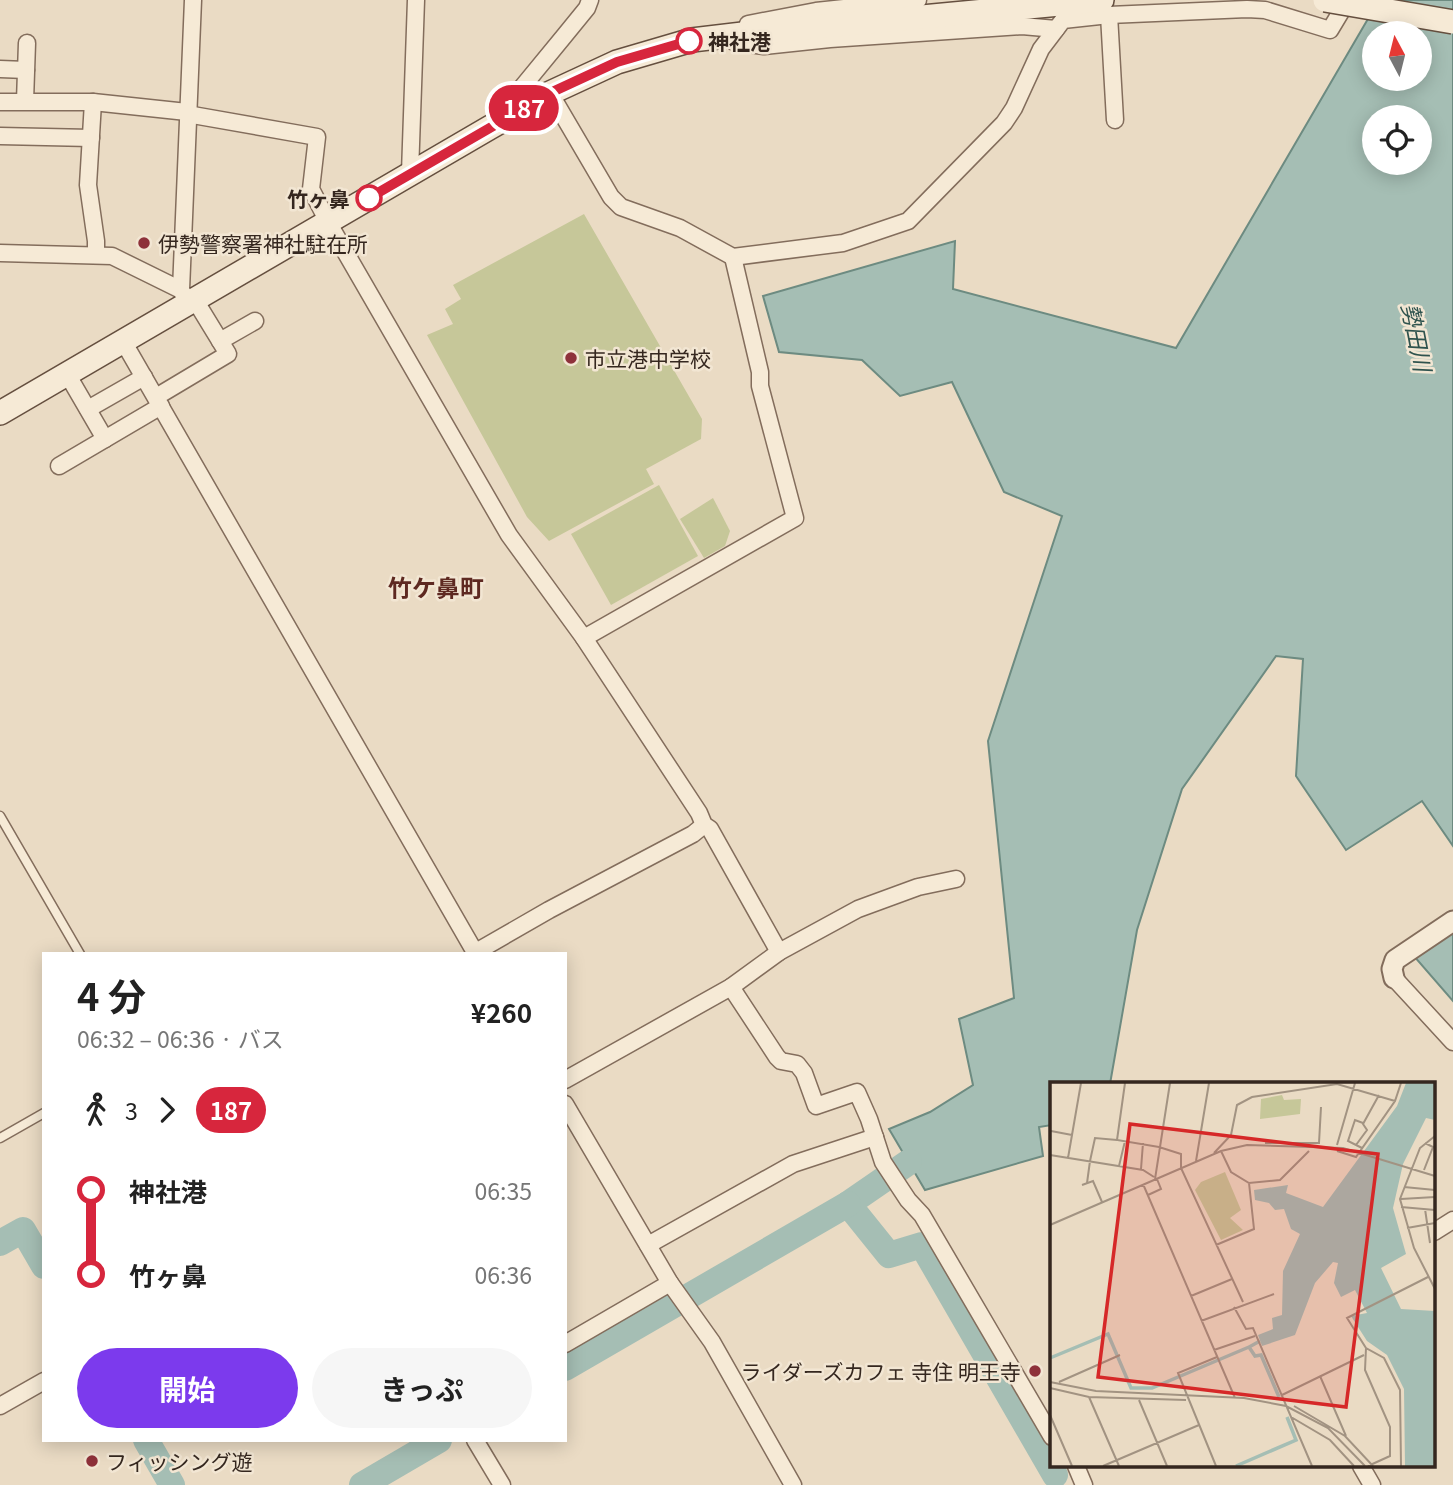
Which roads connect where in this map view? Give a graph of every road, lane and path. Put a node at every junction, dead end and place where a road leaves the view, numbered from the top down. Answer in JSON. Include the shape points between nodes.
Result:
{"nodes":[{"id":1,"x":193,"y":0,"type":"edge"},
{"id":2,"x":416,"y":0,"type":"edge"},
{"id":3,"x":590,"y":0,"type":"edge"},
{"id":4,"x":918,"y":0,"type":"edge"},
{"id":5,"x":1325,"y":0,"type":"edge"},
{"id":6,"x":1348,"y":0,"type":"edge"},
{"id":7,"x":1106,"y":7,"type":"edge"},
{"id":8,"x":1453,"y":22,"type":"edge"},
{"id":9,"x":1056,"y":29,"type":"junction"},
{"id":10,"x":700,"y":39,"type":"junction"},
{"id":11,"x":27,"y":43,"type":"dead end"},
{"id":12,"x":0,"y":69,"type":"edge"},
{"id":13,"x":26,"y":70,"type":"junction"},
{"id":14,"x":550,"y":93,"type":"junction"},
{"id":15,"x":0,"y":102,"type":"edge"},
{"id":16,"x":25,"y":102,"type":"junction"},
{"id":17,"x":93,"y":102,"type":"junction"},
{"id":18,"x":187,"y":113,"type":"junction"},
{"id":19,"x":1115,"y":120,"type":"dead end"},
{"id":20,"x":489,"y":128,"type":"junction"},
{"id":21,"x":0,"y":136,"type":"edge"},
{"id":22,"x":91,"y":138,"type":"junction"},
{"id":23,"x":410,"y":173,"type":"junction"},
{"id":24,"x":328,"y":222,"type":"junction"},
{"id":25,"x":0,"y":253,"type":"edge"},
{"id":26,"x":96,"y":255,"type":"junction"},
{"id":27,"x":733,"y":257,"type":"junction"},
{"id":28,"x":188,"y":298,"type":"junction"},
{"id":29,"x":255,"y":321,"type":"dead end"},
{"id":30,"x":124,"y":341,"type":"junction"},
{"id":31,"x":220,"y":341,"type":"junction"},
{"id":32,"x":144,"y":377,"type":"junction"},
{"id":33,"x":73,"y":384,"type":"dead end"},
{"id":34,"x":158,"y":401,"type":"junction"},
{"id":35,"x":88,"y":409,"type":"junction"},
{"id":36,"x":0,"y":413,"type":"edge"},
{"id":37,"x":105,"y":439,"type":"junction"},
{"id":38,"x":59,"y":466,"type":"dead end"},
{"id":39,"x":584,"y":638,"type":"junction"},
{"id":40,"x":1,"y":820,"type":"edge"},
{"id":41,"x":704,"y":825,"type":"junction"},
{"id":42,"x":956,"y":879,"type":"dead end"},
{"id":43,"x":1453,"y":921,"type":"edge"},
{"id":44,"x":79,"y":952,"type":"edge"},
{"id":45,"x":475,"y":952,"type":"edge"},
{"id":46,"x":478,"y":952,"type":"edge"},
{"id":47,"x":779,"y":952,"type":"junction"},
{"id":48,"x":1394,"y":978,"type":"joint"},
{"id":49,"x":731,"y":987,"type":"junction"},
{"id":50,"x":1453,"y":1042,"type":"edge"},
{"id":51,"x":567,"y":1079,"type":"edge"},
{"id":52,"x":567,"y":1107,"type":"edge"},
{"id":53,"x":42,"y":1114,"type":"edge"},
{"id":54,"x":875,"y":1137,"type":"junction"},
{"id":55,"x":0,"y":1138,"type":"edge"},
{"id":56,"x":1453,"y":1220,"type":"edge"},
{"id":57,"x":1436,"y":1231,"type":"edge"},
{"id":58,"x":648,"y":1245,"type":"junction"},
{"id":59,"x":670,"y":1283,"type":"junction"},
{"id":60,"x":567,"y":1344,"type":"edge"},
{"id":61,"x":42,"y":1382,"type":"edge"},
{"id":62,"x":0,"y":1406,"type":"edge"},
{"id":63,"x":1050,"y":1434,"type":"edge"},
{"id":64,"x":476,"y":1442,"type":"edge"},
{"id":65,"x":1077,"y":1468,"type":"edge"},
{"id":66,"x":1361,"y":1468,"type":"edge"},
{"id":67,"x":502,"y":1485,"type":"edge"},
{"id":68,"x":793,"y":1485,"type":"edge"},
{"id":69,"x":1084,"y":1485,"type":"edge"},
{"id":70,"x":1372,"y":1485,"type":"edge"}],
"edges":[{"from":1,"to":18,"type":"street"},
{"from":2,"to":23,"type":"street"},
{"from":3,"to":20,"type":"street"},
{"from":4,"to":10,"type":"street","via":[[816,11],[751,23]]},
{"from":5,"to":8,"type":"main road","bridge":true},
{"from":6,"to":7,"type":"street","via":[[1330,30],[1265,10]]},
{"from":7,"to":9,"type":"street","via":[[1063,20]]},
{"from":7,"to":10,"type":"main road","via":[[949,15]]},
{"from":7,"to":19,"type":"street"},
{"from":9,"to":10,"type":"street","via":[[1022,26],[764,46]]},
{"from":9,"to":27,"type":"street","via":[[1004,123],[908,221],[843,243]]},
{"from":10,"to":14,"type":"main road","via":[[617,62]]},
{"from":11,"to":13,"type":"street"},
{"from":12,"to":13,"type":"street"},
{"from":13,"to":16,"type":"street"},
{"from":14,"to":20,"type":"main road"},
{"from":14,"to":27,"type":"street","via":[[621,207],[680,228]]},
{"from":15,"to":16,"type":"street"},
{"from":16,"to":17,"type":"street"},
{"from":17,"to":18,"type":"street"},
{"from":17,"to":22,"type":"street"},
{"from":18,"to":24,"type":"street","via":[[317,137],[310,183]]},
{"from":18,"to":28,"type":"street"},
{"from":20,"to":23,"type":"main road"},
{"from":21,"to":22,"type":"street"},
{"from":22,"to":26,"type":"street","via":[[88,185]]},
{"from":23,"to":24,"type":"main road"},
{"from":24,"to":28,"type":"main road"},
{"from":24,"to":39,"type":"street","via":[[509,535]]},
{"from":25,"to":26,"type":"street"},
{"from":26,"to":28,"type":"street","via":[[112,256]]},
{"from":27,"to":39,"type":"street","via":[[760,386],[795,518]]},
{"from":28,"to":30,"type":"main road"},
{"from":28,"to":31,"type":"street"},
{"from":29,"to":31,"type":"street"},
{"from":30,"to":32,"type":"street"},
{"from":30,"to":36,"type":"main road"},
{"from":31,"to":34,"type":"street","via":[[228,354]]},
{"from":32,"to":34,"type":"street"},
{"from":32,"to":35,"type":"street"},
{"from":33,"to":35,"type":"street"},
{"from":34,"to":37,"type":"street"},
{"from":34,"to":45,"type":"street"},
{"from":35,"to":37,"type":"street"},
{"from":37,"to":38,"type":"street"},
{"from":39,"to":41,"type":"street"},
{"from":40,"to":44,"type":"lane"},
{"from":41,"to":46,"type":"street"},
{"from":41,"to":47,"type":"street"},
{"from":42,"to":47,"type":"street","via":[[858,909]]},
{"from":43,"to":48,"type":"street","via":[[1395,960]]},
{"from":47,"to":49,"type":"street"},
{"from":48,"to":50,"type":"street"},
{"from":49,"to":51,"type":"street"},
{"from":49,"to":54,"type":"street","via":[[777,1057],[797,1064],[804,1073],[816,1106],[856,1093]]},
{"from":52,"to":58,"type":"street"},
{"from":53,"to":55,"type":"lane"},
{"from":54,"to":58,"type":"street","via":[[793,1164]]},
{"from":54,"to":63,"type":"street","via":[[883,1162],[922,1215]]},
{"from":56,"to":57,"type":"street"},
{"from":58,"to":59,"type":"street"},
{"from":59,"to":60,"type":"street"},
{"from":59,"to":68,"type":"street","via":[[712,1342]]},
{"from":61,"to":62,"type":"street"},
{"from":64,"to":67,"type":"street"},
{"from":65,"to":69,"type":"street"},
{"from":66,"to":70,"type":"street"}]}
